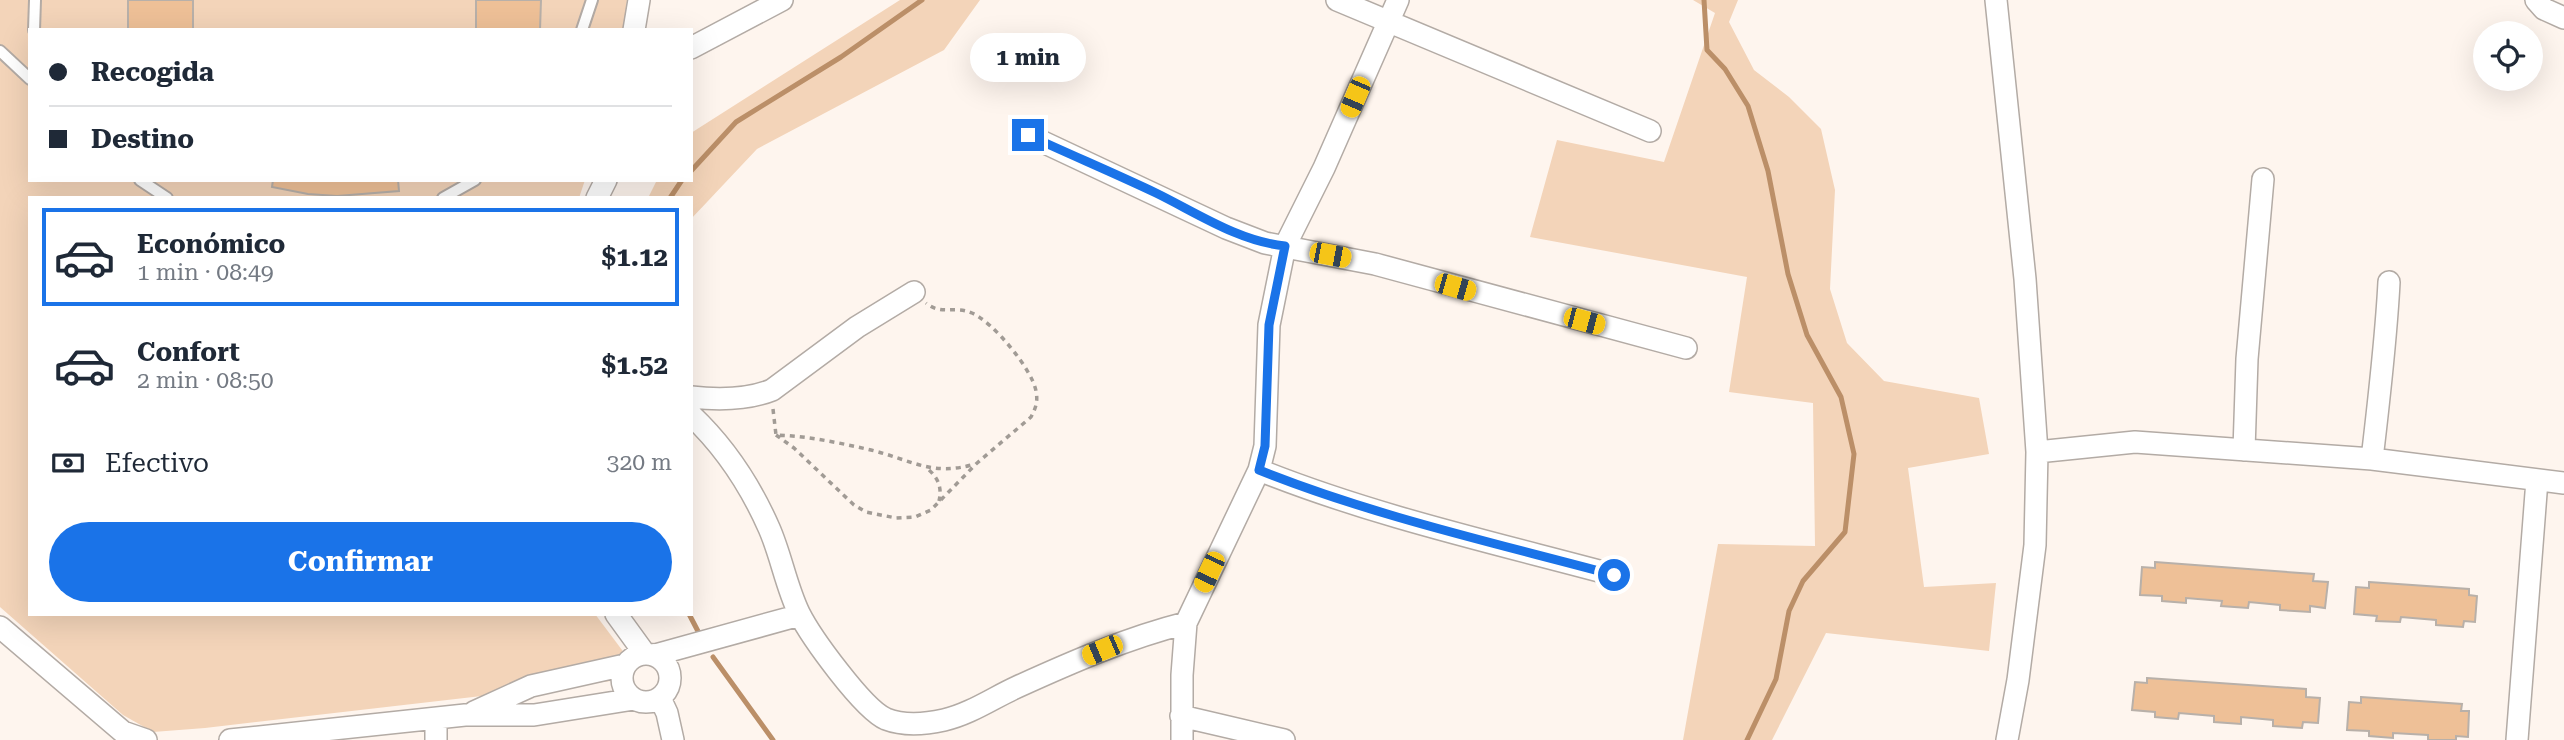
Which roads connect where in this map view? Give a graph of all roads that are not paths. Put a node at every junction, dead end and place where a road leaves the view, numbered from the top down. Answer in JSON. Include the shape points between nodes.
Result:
{"nodes":[{"id":1,"x":35,"y":0,"type":"edge"},
{"id":2,"x":592,"y":0,"type":"edge"},
{"id":3,"x":639,"y":0,"type":"edge"},
{"id":4,"x":782,"y":0,"type":"edge"},
{"id":5,"x":1336,"y":0,"type":"edge"},
{"id":6,"x":1398,"y":0,"type":"edge"},
{"id":7,"x":1996,"y":0,"type":"edge"},
{"id":8,"x":2536,"y":0,"type":"edge"},
{"id":9,"x":2564,"y":18,"type":"edge"},
{"id":10,"x":1390,"y":22,"type":"junction"},
{"id":11,"x":34,"y":28,"type":"edge"},
{"id":12,"x":583,"y":28,"type":"edge"},
{"id":13,"x":634,"y":28,"type":"edge"},
{"id":14,"x":693,"y":47,"type":"edge"},
{"id":15,"x":0,"y":51,"type":"edge"},
{"id":16,"x":28,"y":77,"type":"edge"},
{"id":17,"x":1650,"y":131,"type":"dead end"},
{"id":18,"x":1028,"y":135,"type":"dead end"},
{"id":19,"x":2263,"y":179,"type":"dead end"},
{"id":20,"x":143,"y":182,"type":"edge"},
{"id":21,"x":471,"y":182,"type":"edge"},
{"id":22,"x":164,"y":196,"type":"edge"},
{"id":23,"x":447,"y":196,"type":"edge"},
{"id":24,"x":1285,"y":246,"type":"junction"},
{"id":25,"x":2389,"y":282,"type":"dead end"},
{"id":26,"x":914,"y":292,"type":"road end"},
{"id":27,"x":1686,"y":348,"type":"dead end"},
{"id":28,"x":693,"y":397,"type":"edge"},
{"id":29,"x":693,"y":417,"type":"edge"},
{"id":30,"x":2244,"y":450,"type":"junction"},
{"id":31,"x":2037,"y":452,"type":"junction"},
{"id":32,"x":2372,"y":459,"type":"junction"},
{"id":33,"x":1259,"y":470,"type":"junction"},
{"id":34,"x":2538,"y":480,"type":"junction"},
{"id":35,"x":2564,"y":483,"type":"edge"},
{"id":36,"x":1614,"y":575,"type":"dead end"},
{"id":37,"x":800,"y":615,"type":"junction"},
{"id":38,"x":618,"y":616,"type":"edge"},
{"id":39,"x":1186,"y":623,"type":"junction"},
{"id":40,"x":0,"y":627,"type":"edge"},
{"id":41,"x":650,"y":654,"type":"junction"},
{"id":42,"x":625,"y":665,"type":"junction"},
{"id":43,"x":660,"y":698,"type":"junction"},
{"id":44,"x":634,"y":699,"type":"junction"},
{"id":45,"x":465,"y":715,"type":"junction"},
{"id":46,"x":1181,"y":716,"type":"junction"},
{"id":47,"x":436,"y":729,"type":"edge"},
{"id":48,"x":146,"y":740,"type":"edge"},
{"id":49,"x":230,"y":740,"type":"edge"},
{"id":50,"x":673,"y":740,"type":"edge"},
{"id":51,"x":1182,"y":740,"type":"edge"},
{"id":52,"x":1284,"y":740,"type":"edge"},
{"id":53,"x":2007,"y":740,"type":"edge"},
{"id":54,"x":2517,"y":740,"type":"edge"}],
"edges":[{"from":1,"to":11,"type":"lane"},
{"from":2,"to":12,"type":"lane"},
{"from":3,"to":13,"type":"street"},
{"from":4,"to":14,"type":"street"},
{"from":5,"to":10,"type":"street"},
{"from":6,"to":10,"type":"street"},
{"from":7,"to":31,"type":"street","via":[[2025,279]]},
{"from":8,"to":9,"type":"street"},
{"from":10,"to":17,"type":"street"},
{"from":10,"to":24,"type":"street"},
{"from":15,"to":16,"type":"lane"},
{"from":18,"to":24,"type":"street","via":[[1226,228]]},
{"from":19,"to":30,"type":"street"},
{"from":20,"to":22,"type":"lane"},
{"from":21,"to":23,"type":"lane"},
{"from":24,"to":27,"type":"street","via":[[1375,264]]},
{"from":24,"to":33,"type":"street","via":[[1269,325],[1265,446]]},
{"from":25,"to":32,"type":"street"},
{"from":26,"to":28,"type":"street","via":[[857,327],[772,390],[758,396]]},
{"from":29,"to":37,"type":"street","via":[[724,449],[754,499]]},
{"from":30,"to":31,"type":"street","via":[[2136,442]]},
{"from":30,"to":32,"type":"street"},
{"from":31,"to":53,"type":"street","via":[[2035,545]]},
{"from":32,"to":34,"type":"street"},
{"from":33,"to":36,"type":"street","via":[[1321,495]]},
{"from":33,"to":39,"type":"street"},
{"from":34,"to":35,"type":"street"},
{"from":34,"to":54,"type":"street"},
{"from":37,"to":39,"type":"street","via":[[867,705],[884,718],[901,723],[960,715],[1126,640]]},
{"from":37,"to":41,"type":"street"},
{"from":38,"to":41,"type":"street"},
{"from":39,"to":46,"type":"street"},
{"from":40,"to":48,"type":"street","via":[[123,733]]},
{"from":41,"to":42,"type":"street"},
{"from":41,"to":43,"type":"street","via":[[670,670],[671,680]]},
{"from":42,"to":44,"type":"street","via":[[622,680]]},
{"from":42,"to":45,"type":"street","via":[[531,686]]},
{"from":43,"to":44,"type":"street","via":[[651,702]]},
{"from":43,"to":50,"type":"street"},
{"from":44,"to":45,"type":"street","via":[[534,715]]},
{"from":45,"to":47,"type":"street"},
{"from":46,"to":51,"type":"street"},
{"from":46,"to":52,"type":"street"},
{"from":47,"to":49,"type":"street"}]}
